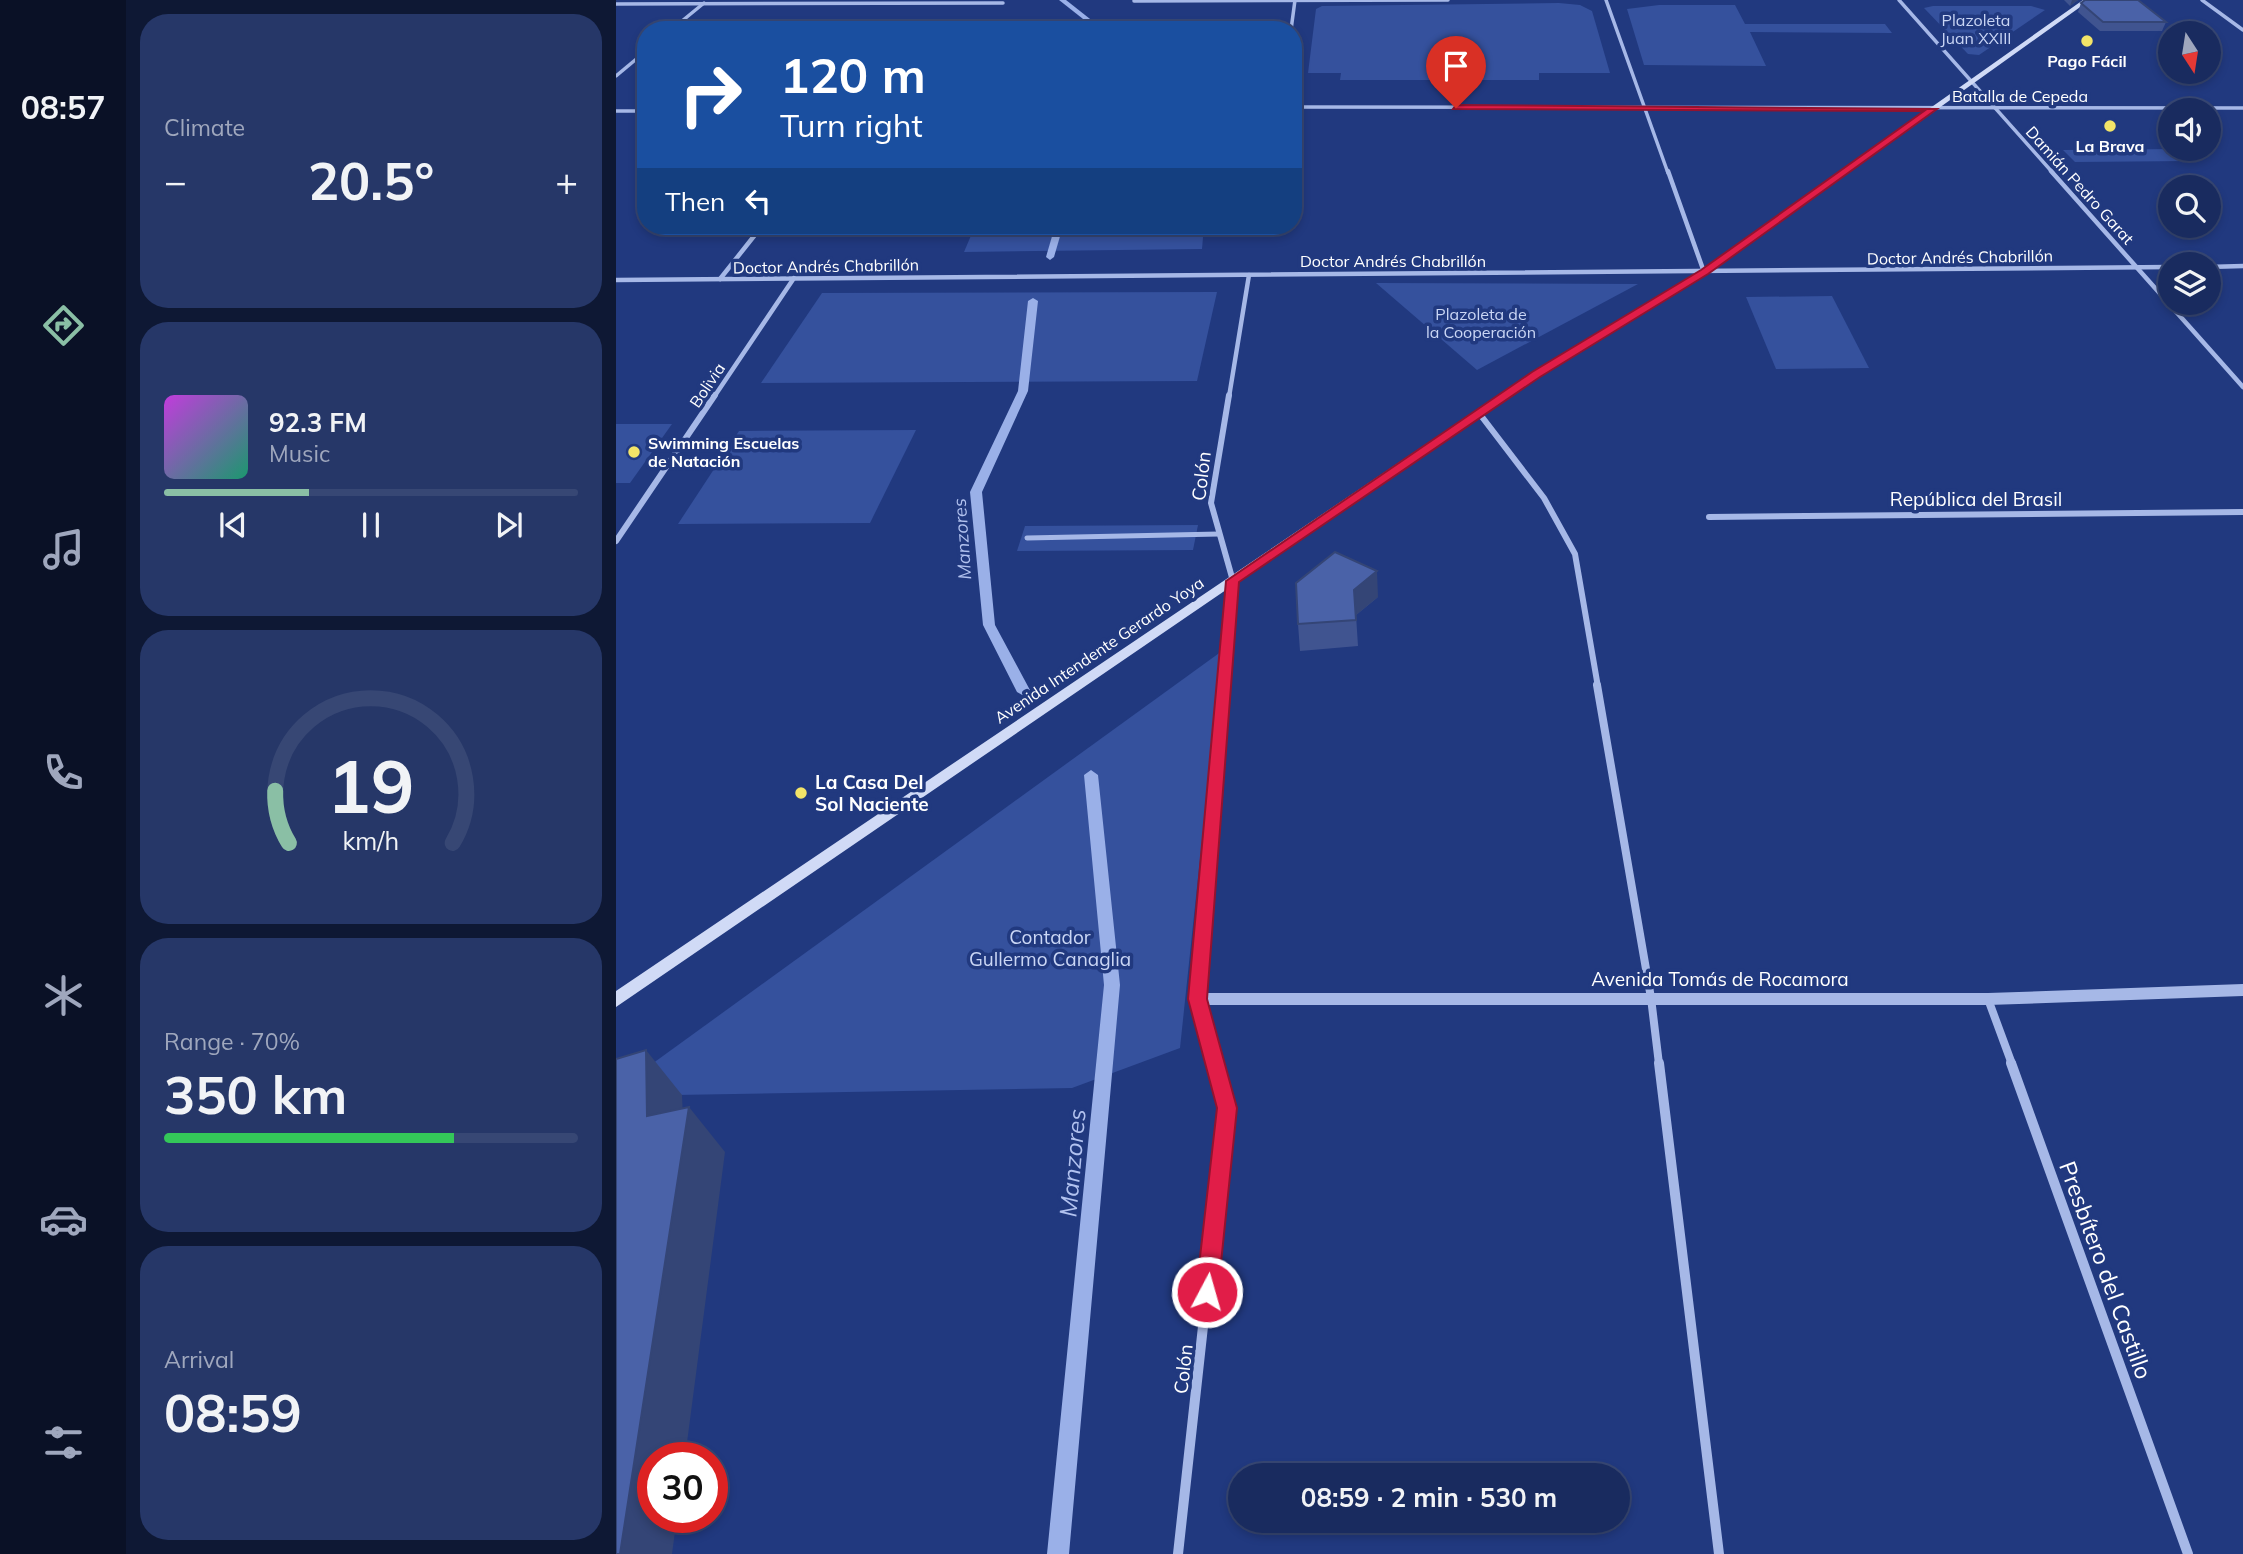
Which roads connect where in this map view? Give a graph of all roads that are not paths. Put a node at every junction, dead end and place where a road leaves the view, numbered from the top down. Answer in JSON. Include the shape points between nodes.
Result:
{"nodes":[{"id":1,"x":707,"y":0,"type":"edge"},
{"id":2,"x":1295,"y":0,"type":"edge"},
{"id":3,"x":1448,"y":0,"type":"edge"},
{"id":4,"x":1606,"y":0,"type":"edge"},
{"id":5,"x":1899,"y":0,"type":"edge"},
{"id":6,"x":2087,"y":0,"type":"edge"},
{"id":7,"x":2202,"y":0,"type":"edge"},
{"id":8,"x":1134,"y":1,"type":"edge"},
{"id":9,"x":1003,"y":3,"type":"dead end"},
{"id":10,"x":616,"y":4,"type":"edge"},
{"id":11,"x":703,"y":4,"type":"junction"},
{"id":12,"x":682,"y":21,"type":"edge"},
{"id":13,"x":1292,"y":21,"type":"edge"},
{"id":14,"x":2243,"y":30,"type":"edge"},
{"id":15,"x":637,"y":58,"type":"edge"},
{"id":16,"x":616,"y":76,"type":"edge"},
{"id":17,"x":1971,"y":81,"type":"junction"},
{"id":18,"x":1302,"y":107,"type":"edge"},
{"id":19,"x":1645,"y":108,"type":"junction"},
{"id":20,"x":2243,"y":108,"type":"edge"},
{"id":21,"x":1933,"y":109,"type":"junction"},
{"id":22,"x":1996,"y":109,"type":"junction"},
{"id":23,"x":616,"y":111,"type":"edge"},
{"id":24,"x":637,"y":111,"type":"edge"},
{"id":25,"x":755,"y":235,"type":"edge"},
{"id":26,"x":2243,"y":266,"type":"edge"},
{"id":27,"x":2137,"y":267,"type":"junction"},
{"id":28,"x":2158,"y":267,"type":"edge"},
{"id":29,"x":2221,"y":267,"type":"edge"},
{"id":30,"x":1704,"y":272,"type":"junction"},
{"id":31,"x":1249,"y":275,"type":"junction"},
{"id":32,"x":794,"y":278,"type":"junction"},
{"id":33,"x":720,"y":279,"type":"junction"},
{"id":34,"x":616,"y":280,"type":"edge"},
{"id":35,"x":2243,"y":387,"type":"edge"},
{"id":36,"x":1479,"y":413,"type":"junction"},
{"id":37,"x":2243,"y":513,"type":"edge"},
{"id":38,"x":1709,"y":517,"type":"dead end"},
{"id":39,"x":1219,"y":534,"type":"junction"},
{"id":40,"x":1027,"y":538,"type":"dead end"},
{"id":41,"x":616,"y":541,"type":"edge"},
{"id":42,"x":1233,"y":581,"type":"junction"},
{"id":43,"x":2243,"y":990,"type":"edge"},
{"id":44,"x":1651,"y":998,"type":"junction"},
{"id":45,"x":616,"y":999,"type":"edge"},
{"id":46,"x":1198,"y":999,"type":"junction"},
{"id":47,"x":1989,"y":999,"type":"junction"},
{"id":48,"x":1178,"y":1554,"type":"edge"},
{"id":49,"x":1719,"y":1554,"type":"edge"},
{"id":50,"x":2188,"y":1554,"type":"edge"}],
"edges":[{"from":1,"to":11,"type":"street"},
{"from":2,"to":3,"type":"street"},
{"from":2,"to":8,"type":"street"},
{"from":2,"to":13,"type":"street"},
{"from":4,"to":19,"type":"street"},
{"from":5,"to":17,"type":"street","name":"Damián Pedro Garat"},
{"from":6,"to":17,"type":"main road","name":"Avenida Intendente Gerardo Yoya"},
{"from":7,"to":14,"type":"street"},
{"from":9,"to":11,"type":"street"},
{"from":10,"to":11,"type":"street"},
{"from":11,"to":12,"type":"street"},
{"from":15,"to":16,"type":"street"},
{"from":17,"to":21,"type":"main road","name":"Avenida Intendente Gerardo Yoya"},
{"from":17,"to":22,"type":"street","name":"Damián Pedro Garat"},
{"from":18,"to":19,"type":"street","name":"Batalla de Cepeda"},
{"from":19,"to":21,"type":"street","name":"Batalla de Cepeda"},
{"from":19,"to":30,"type":"street"},
{"from":20,"to":22,"type":"street","name":"Batalla de Cepeda"},
{"from":21,"to":22,"type":"street","name":"Batalla de Cepeda"},
{"from":21,"to":30,"type":"main road","name":"Avenida Intendente Gerardo Yoya"},
{"from":22,"to":27,"type":"street","name":"Damián Pedro Garat"},
{"from":23,"to":24,"type":"street"},
{"from":25,"to":33,"type":"street"},
{"from":26,"to":29,"type":"street"},
{"from":27,"to":28,"type":"street","name":"Doctor Andrés Chabrillón"},
{"from":27,"to":30,"type":"street","name":"Doctor Andrés Chabrillón"},
{"from":27,"to":35,"type":"street","name":"Damián Pedro Garat"},
{"from":30,"to":31,"type":"street","name":"Doctor Andrés Chabrillón"},
{"from":30,"to":36,"type":"main road","name":"Avenida Intendente Gerardo Yoya"},
{"from":31,"to":32,"type":"street","name":"Doctor Andrés Chabrillón"},
{"from":31,"to":39,"type":"street","name":"Colón","via":[[1211,503]]},
{"from":32,"to":33,"type":"street","name":"Doctor Andrés Chabrillón"},
{"from":32,"to":41,"type":"street","name":"Bolivia"},
{"from":33,"to":34,"type":"street","name":"Doctor Andrés Chabrillón"},
{"from":36,"to":42,"type":"main road","name":"Avenida Intendente Gerardo Yoya"},
{"from":36,"to":44,"type":"street","via":[[1544,498],[1575,554]]},
{"from":37,"to":38,"type":"street","name":"República del Brasil"},
{"from":39,"to":40,"type":"street"},
{"from":39,"to":42,"type":"street","name":"Colón"},
{"from":42,"to":45,"type":"main road","name":"Avenida Intendente Gerardo Yoya"},
{"from":42,"to":46,"type":"street","name":"Colón"},
{"from":43,"to":47,"type":"street","name":"Avenida Tomás de Rocamora"},
{"from":44,"to":46,"type":"street","name":"Avenida Tomás de Rocamora"},
{"from":44,"to":47,"type":"street","name":"Avenida Tomás de Rocamora"},
{"from":44,"to":49,"type":"street"},
{"from":46,"to":48,"type":"street","name":"Colón","via":[[1227,1108]]},
{"from":47,"to":50,"type":"street","name":"Presbítero del Castillo"}]}
